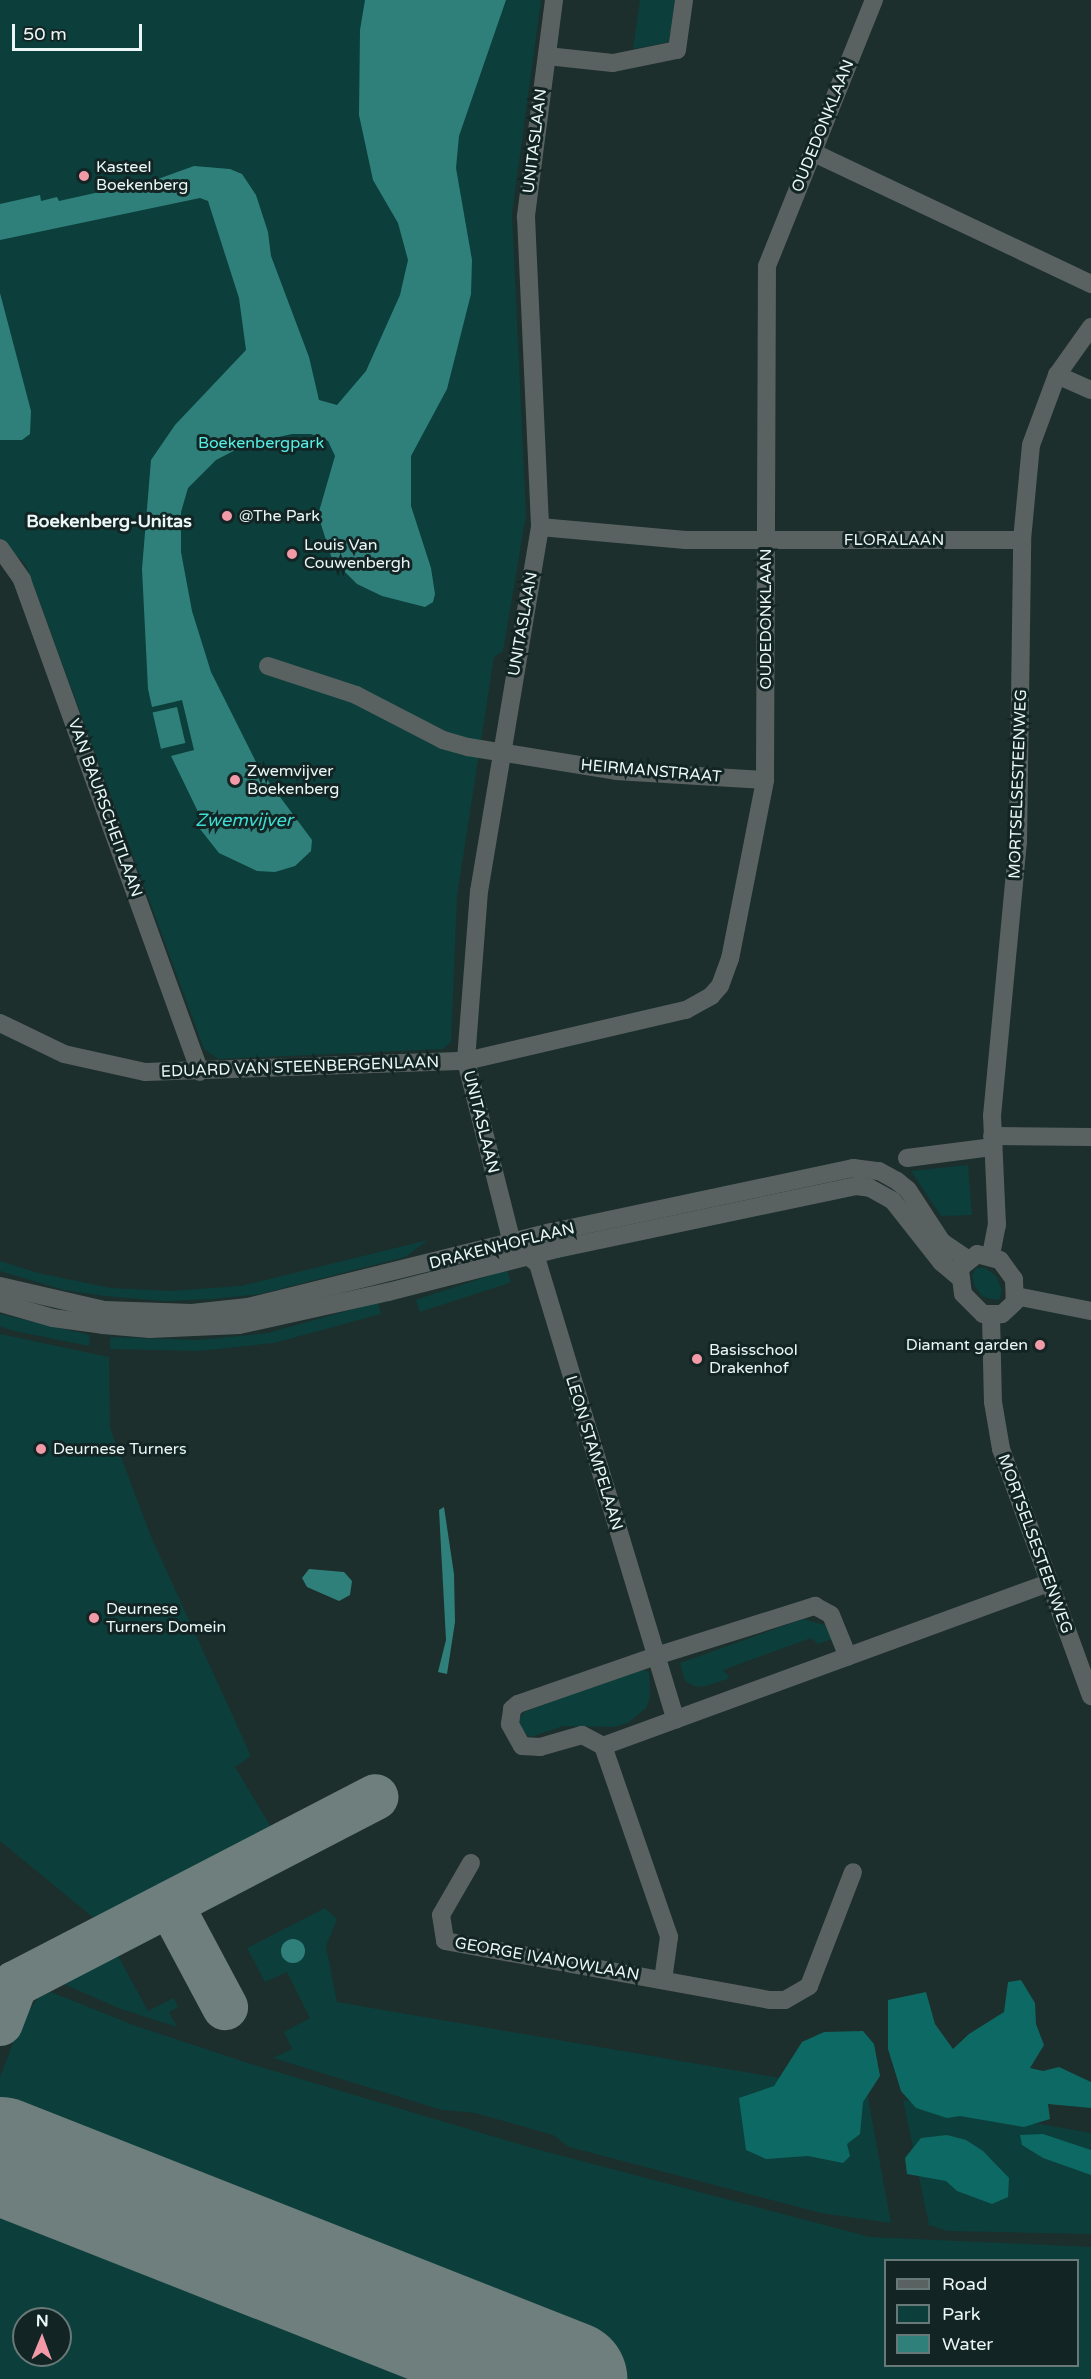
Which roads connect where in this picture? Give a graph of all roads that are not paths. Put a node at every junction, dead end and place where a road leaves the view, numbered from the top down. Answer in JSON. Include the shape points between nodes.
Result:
{"nodes":[{"id":1,"x":554,"y":0,"type":"edge"},
{"id":2,"x":684,"y":0,"type":"edge"},
{"id":3,"x":874,"y":0,"type":"edge"},
{"id":4,"x":547,"y":56,"type":"junction"},
{"id":5,"x":812,"y":152,"type":"junction"},
{"id":6,"x":1091,"y":284,"type":"edge"},
{"id":7,"x":1091,"y":327,"type":"edge"},
{"id":8,"x":1057,"y":375,"type":"junction"},
{"id":9,"x":1091,"y":390,"type":"edge"},
{"id":10,"x":540,"y":527,"type":"junction"},
{"id":11,"x":1022,"y":540,"type":"junction"},
{"id":12,"x":766,"y":541,"type":"junction"},
{"id":13,"x":0,"y":548,"type":"edge"},
{"id":14,"x":268,"y":666,"type":"dead end"},
{"id":15,"x":501,"y":752,"type":"junction"},
{"id":16,"x":765,"y":780,"type":"junction"},
{"id":17,"x":0,"y":1023,"type":"edge"},
{"id":18,"x":466,"y":1061,"type":"junction"},
{"id":19,"x":200,"y":1072,"type":"junction"},
{"id":20,"x":1091,"y":1137,"type":"edge"},
{"id":21,"x":993,"y":1142,"type":"junction"},
{"id":22,"x":907,"y":1158,"type":"dead end"},
{"id":23,"x":512,"y":1243,"type":"junction"},
{"id":24,"x":991,"y":1255,"type":"junction"},
{"id":25,"x":525,"y":1256,"type":"junction"},
{"id":26,"x":967,"y":1259,"type":"junction"},
{"id":27,"x":959,"y":1277,"type":"junction"},
{"id":28,"x":0,"y":1286,"type":"edge"},
{"id":29,"x":1016,"y":1296,"type":"junction"},
{"id":30,"x":0,"y":1303,"type":"edge"},
{"id":31,"x":1091,"y":1311,"type":"edge"},
{"id":32,"x":991,"y":1316,"type":"junction"},
{"id":33,"x":1048,"y":1583,"type":"junction"},
{"id":34,"x":656,"y":1656,"type":"junction"},
{"id":35,"x":848,"y":1657,"type":"junction"},
{"id":36,"x":1091,"y":1696,"type":"edge"},
{"id":37,"x":676,"y":1720,"type":"junction"},
{"id":38,"x":603,"y":1746,"type":"junction"},
{"id":39,"x":471,"y":1863,"type":"dead end"},
{"id":40,"x":853,"y":1872,"type":"dead end"},
{"id":41,"x":663,"y":1980,"type":"junction"}],
"edges":[{"from":1,"to":4,"type":"street","name":"UNITASLAAN"},
{"from":2,"to":4,"type":"street","via":[[677,50],[613,63]]},
{"from":3,"to":5,"type":"street","name":"OUDEDONKLAAN"},
{"from":4,"to":10,"type":"street","name":"UNITASLAAN","via":[[525,217]]},
{"from":5,"to":6,"type":"street"},
{"from":5,"to":12,"type":"street","name":"OUDEDONKLAAN","via":[[767,266]]},
{"from":7,"to":8,"type":"street","name":"MORTSELSESTEENWEG"},
{"from":8,"to":9,"type":"street"},
{"from":8,"to":11,"type":"street","name":"MORTSELSESTEENWEG","via":[[1031,445]]},
{"from":10,"to":12,"type":"street","name":"FLORALAAN","via":[[685,540]]},
{"from":10,"to":15,"type":"street","name":"UNITASLAAN"},
{"from":11,"to":12,"type":"street","name":"FLORALAAN"},
{"from":11,"to":21,"type":"street","name":"MORTSELSESTEENWEG","via":[[1018,842]]},
{"from":12,"to":16,"type":"street","name":"OUDEDONKLAAN"},
{"from":13,"to":19,"type":"street","name":"VAN BAURSCHEITLAAN","via":[[22,580]]},
{"from":14,"to":15,"type":"street","name":"HEIRMANSTRAAT","via":[[356,694],[442,740]]},
{"from":15,"to":16,"type":"street","name":"HEIRMANSTRAAT","via":[[616,771]]},
{"from":15,"to":18,"type":"street","name":"UNITASLAAN","via":[[479,891]]},
{"from":16,"to":18,"type":"street","name":"OUDEDONKLAAN","via":[[730,960],[726,975],[711,996],[686,1010]]},
{"from":17,"to":19,"type":"street","name":"EDUARD VAN STEENBERGENLAAN","via":[[64,1054],[103,1066]]},
{"from":18,"to":19,"type":"street","name":"EDUARD VAN STEENBERGENLAAN"},
{"from":18,"to":23,"type":"street","name":"UNITASLAAN"},
{"from":20,"to":21,"type":"street"},
{"from":21,"to":22,"type":"street"},
{"from":21,"to":24,"type":"street","name":"MORTSELSESTEENWEG","via":[[997,1225]]},
{"from":23,"to":25,"type":"street","name":"LEON STAMPELAAN"},
{"from":23,"to":26,"type":"street","name":"DRAKENHOFLAAN","via":[[842,1170],[866,1168],[889,1175],[908,1190],[942,1242]]},
{"from":23,"to":28,"type":"street","name":"DRAKENHOFLAAN","via":[[296,1298],[192,1313],[104,1310]]},
{"from":24,"to":26,"type":"street"},
{"from":24,"to":29,"type":"street","via":[[1008,1268]]},
{"from":25,"to":27,"type":"street","name":"DRAKENHOFLAAN","via":[[856,1186],[870,1188],[894,1201],[941,1262]]},
{"from":25,"to":30,"type":"street","name":"DRAKENHOFLAAN","via":[[378,1295],[229,1326],[150,1329],[103,1325],[53,1318]]},
{"from":25,"to":34,"type":"street","name":"LEON STAMPELAAN","via":[[538,1264]]},
{"from":26,"to":27,"type":"street"},
{"from":27,"to":32,"type":"street","via":[[969,1303]]},
{"from":29,"to":31,"type":"street"},
{"from":29,"to":32,"type":"street","via":[[1007,1311]]},
{"from":32,"to":33,"type":"street","name":"MORTSELSESTEENWEG","via":[[993,1402],[1001,1449]]},
{"from":33,"to":35,"type":"street"},
{"from":33,"to":36,"type":"street","name":"MORTSELSESTEENWEG"},
{"from":34,"to":35,"type":"street","via":[[815,1606],[831,1615]]},
{"from":34,"to":37,"type":"street","name":"LEON STAMPELAAN"},
{"from":34,"to":38,"type":"street","via":[[512,1709],[510,1724],[522,1746],[540,1747],[582,1735]]},
{"from":35,"to":37,"type":"street"},
{"from":37,"to":38,"type":"street"},
{"from":38,"to":41,"type":"street","name":"GEORGE IVANOWLAAN","via":[[669,1937]]},
{"from":39,"to":41,"type":"street","name":"GEORGE IVANOWLAAN","via":[[441,1915],[445,1941]]},
{"from":40,"to":41,"type":"street","name":"GEORGE IVANOWLAAN","via":[[817,1969],[809,1986],[799,1995],[770,2000]]}]}
